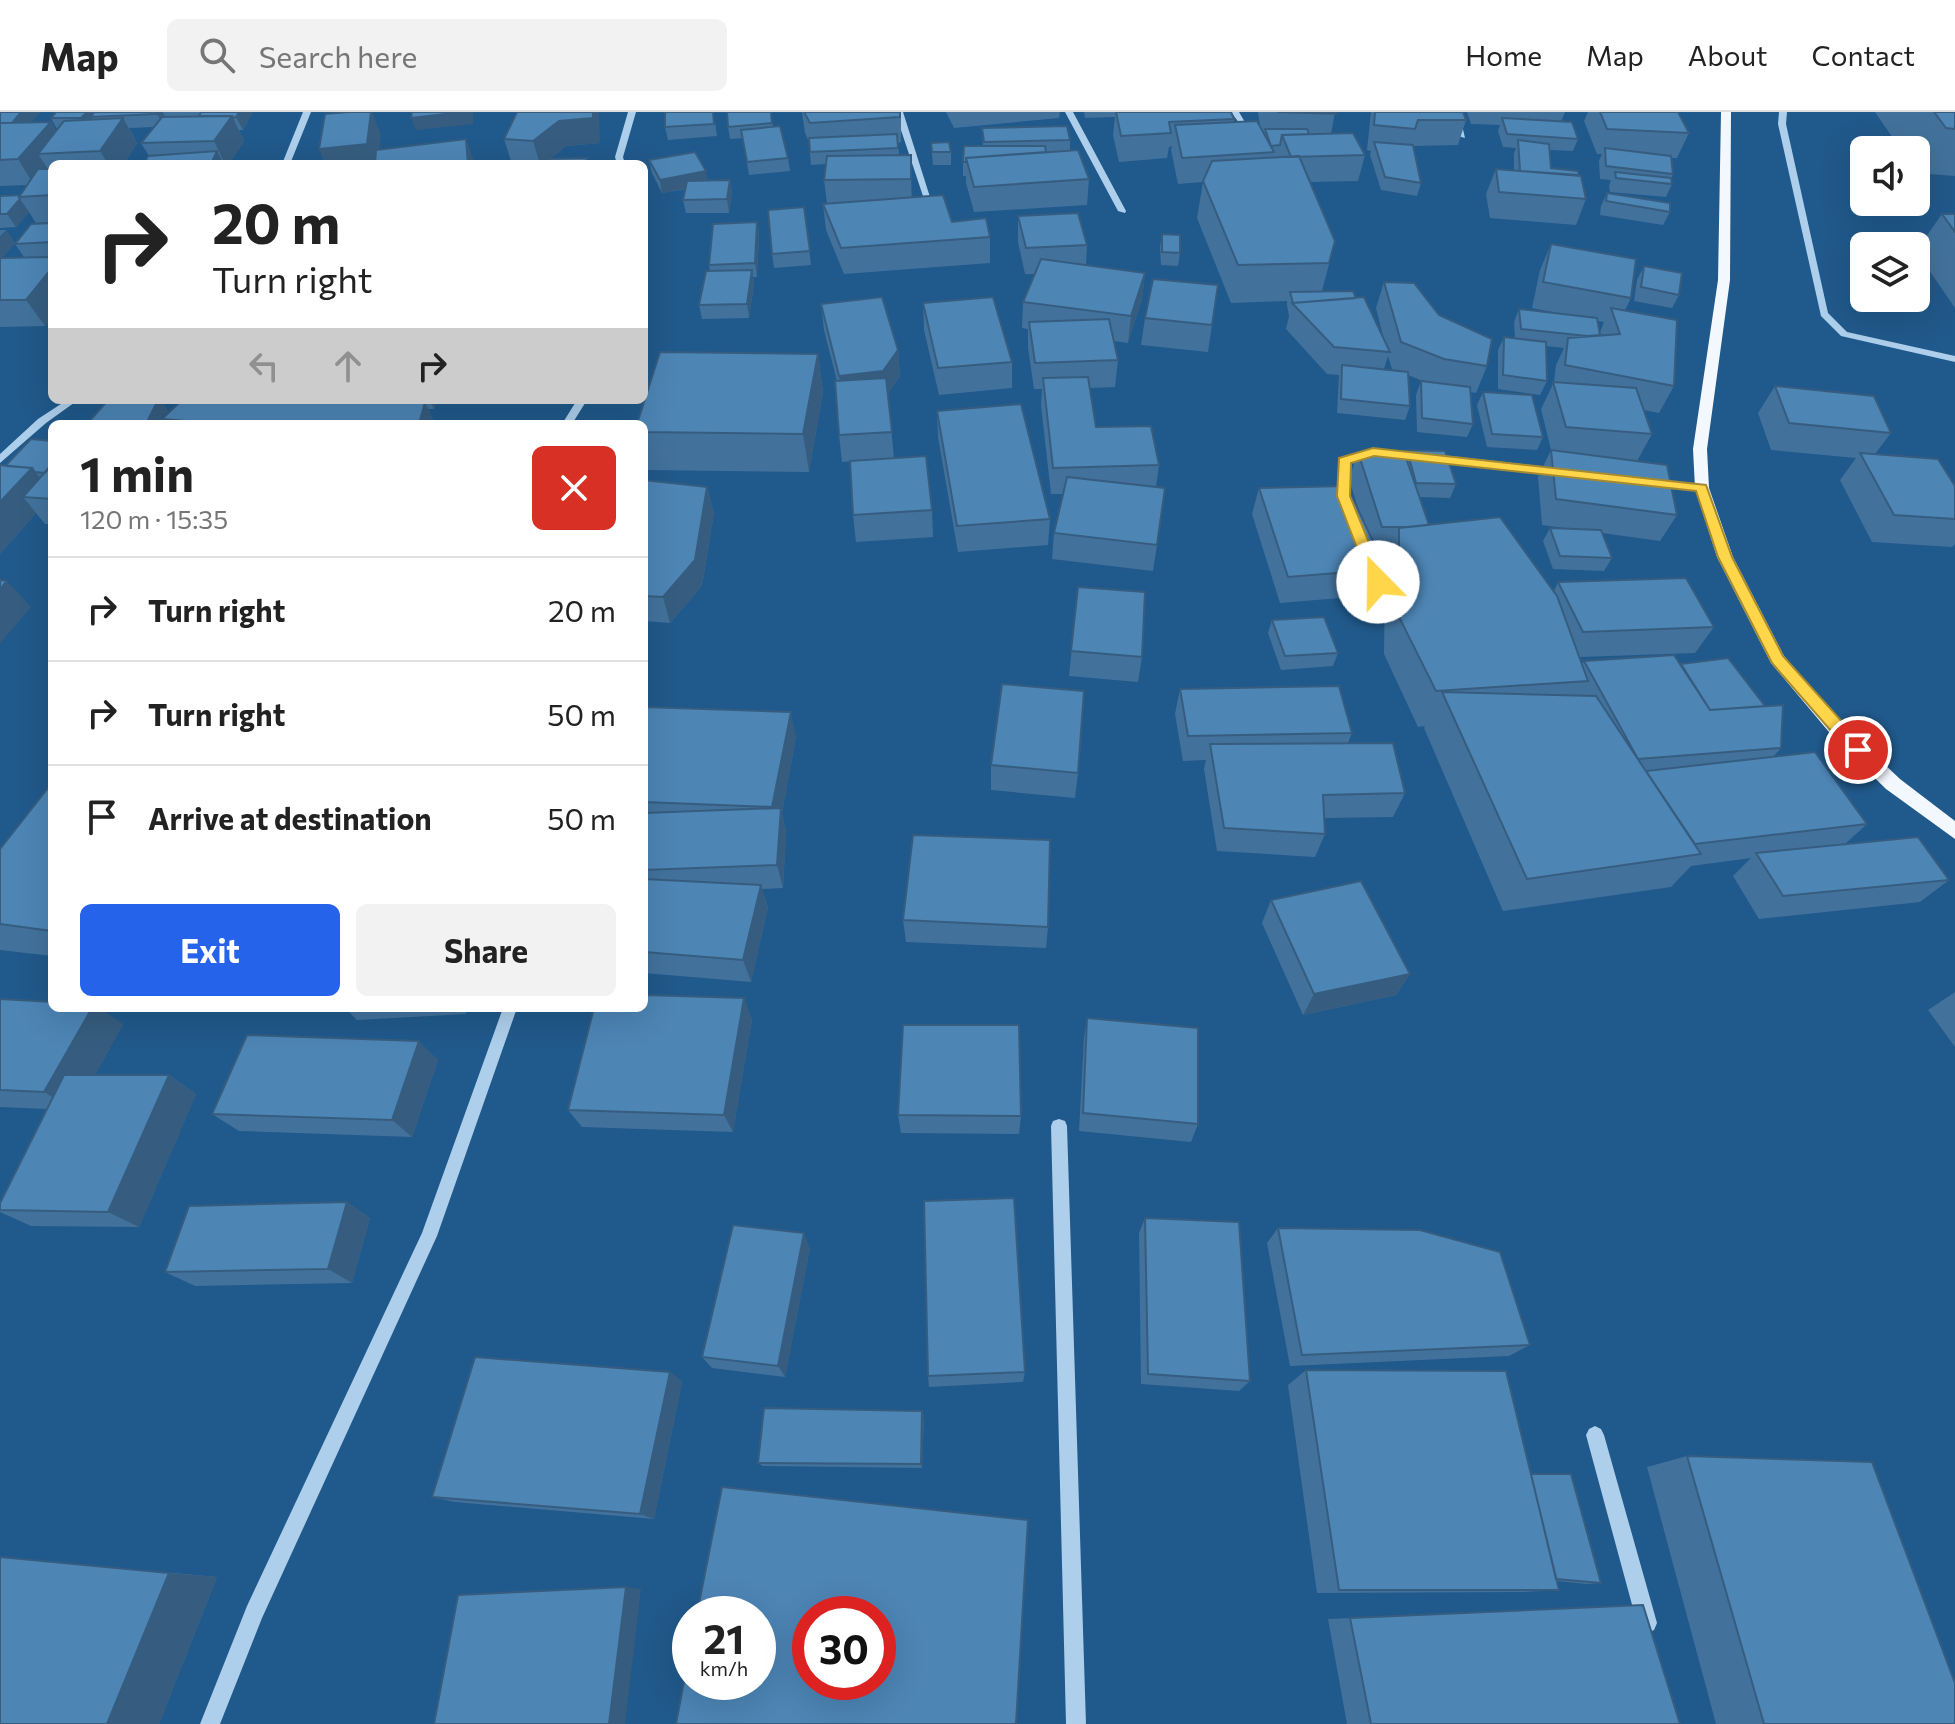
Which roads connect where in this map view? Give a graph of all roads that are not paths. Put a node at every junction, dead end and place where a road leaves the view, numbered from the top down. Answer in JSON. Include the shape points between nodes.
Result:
{"nodes":[{"id":1,"x":307,"y":112,"type":"edge"},
{"id":2,"x":632,"y":112,"type":"edge"},
{"id":3,"x":899,"y":112,"type":"edge"},
{"id":4,"x":1069,"y":112,"type":"edge"},
{"id":5,"x":1235,"y":112,"type":"edge"},
{"id":6,"x":1455,"y":112,"type":"edge"},
{"id":7,"x":1726,"y":112,"type":"edge"},
{"id":8,"x":1783,"y":112,"type":"edge"},
{"id":9,"x":1243,"y":122,"type":"edge"},
{"id":10,"x":1462,"y":136,"type":"edge"},
{"id":11,"x":288,"y":160,"type":"edge"},
{"id":12,"x":620,"y":160,"type":"edge"},
{"id":13,"x":1122,"y":211,"type":"dead end"},
{"id":14,"x":933,"y":215,"type":"edge"},
{"id":15,"x":1955,"y":359,"type":"edge"},
{"id":16,"x":67,"y":404,"type":"edge"},
{"id":17,"x":1386,"y":453,"type":"edge"},
{"id":18,"x":1424,"y":456,"type":"edge"},
{"id":19,"x":0,"y":460,"type":"edge"},
{"id":20,"x":1578,"y":474,"type":"edge"},
{"id":21,"x":1640,"y":481,"type":"edge"},
{"id":22,"x":1702,"y":488,"type":"junction"},
{"id":23,"x":1349,"y":510,"type":"edge"},
{"id":24,"x":1955,"y":831,"type":"edge"},
{"id":25,"x":509,"y":1012,"type":"edge"},
{"id":26,"x":1059,"y":1126,"type":"dead end"},
{"id":27,"x":1595,"y":1435,"type":"dead end"},
{"id":28,"x":1654,"y":1648,"type":"edge"},
{"id":29,"x":210,"y":1724,"type":"edge"},
{"id":30,"x":1076,"y":1724,"type":"edge"}],
"edges":[{"from":1,"to":11,"type":"street"},
{"from":2,"to":12,"type":"street"},
{"from":3,"to":14,"type":"street"},
{"from":4,"to":13,"type":"street"},
{"from":5,"to":9,"type":"street"},
{"from":6,"to":10,"type":"street"},
{"from":7,"to":22,"type":"main road","via":[[1724,280],[1700,449]]},
{"from":8,"to":15,"type":"street","via":[[1824,314],[1844,334]]},
{"from":16,"to":19,"type":"street"},
{"from":17,"to":23,"type":"street","via":[[1344,460],[1343,496]]},
{"from":18,"to":20,"type":"street"},
{"from":21,"to":22,"type":"street"},
{"from":22,"to":24,"type":"main road","via":[[1725,557],[1777,659],[1840,733],[1893,784]]},
{"from":25,"to":29,"type":"street","via":[[429,1236],[254,1613]]},
{"from":26,"to":30,"type":"street"},
{"from":27,"to":28,"type":"street"}]}
